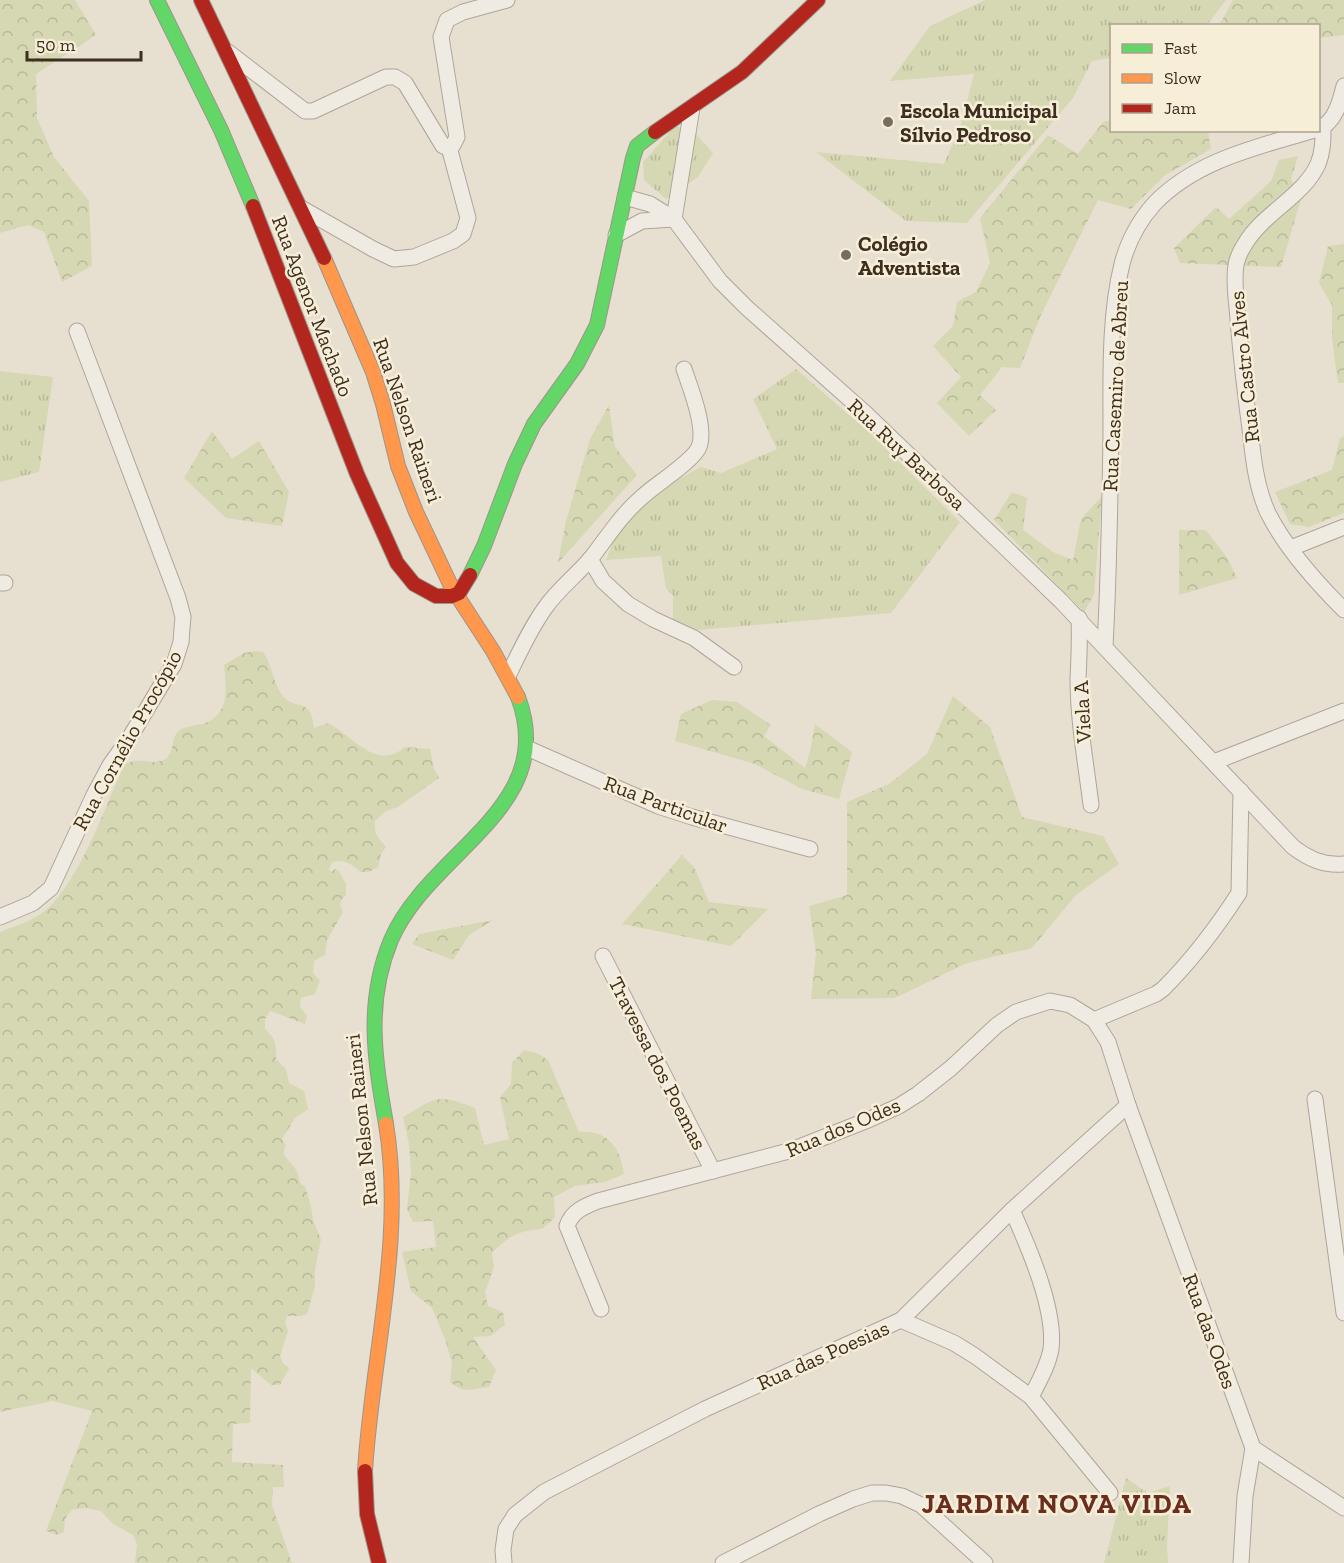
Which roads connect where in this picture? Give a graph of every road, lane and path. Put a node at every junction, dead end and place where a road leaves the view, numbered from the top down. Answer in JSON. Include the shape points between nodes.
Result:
{"nodes":[{"id":1,"x":157,"y":0,"type":"edge"},
{"id":2,"x":201,"y":0,"type":"edge"},
{"id":3,"x":507,"y":0,"type":"edge"},
{"id":4,"x":818,"y":0,"type":"edge"},
{"id":5,"x":223,"y":48,"type":"junction"},
{"id":6,"x":1344,"y":86,"type":"edge"},
{"id":7,"x":691,"y":112,"type":"junction"},
{"id":8,"x":1320,"y":128,"type":"edge"},
{"id":9,"x":1308,"y":132,"type":"edge"},
{"id":10,"x":1319,"y":132,"type":"edge"},
{"id":11,"x":449,"y":147,"type":"junction"},
{"id":12,"x":625,"y":197,"type":"junction"},
{"id":13,"x":302,"y":208,"type":"junction"},
{"id":14,"x":674,"y":219,"type":"junction"},
{"id":15,"x":616,"y":235,"type":"junction"},
{"id":16,"x":76,"y":332,"type":"dead end"},
{"id":17,"x":684,"y":369,"type":"dead end"},
{"id":18,"x":1344,"y":527,"type":"edge"},
{"id":19,"x":1291,"y":548,"type":"junction"},
{"id":20,"x":590,"y":559,"type":"junction"},
{"id":21,"x":456,"y":595,"type":"junction"},
{"id":22,"x":1344,"y":610,"type":"edge"},
{"id":23,"x":1078,"y":618,"type":"junction"},
{"id":24,"x":1105,"y":646,"type":"junction"},
{"id":25,"x":734,"y":667,"type":"dead end"},
{"id":26,"x":508,"y":676,"type":"junction"},
{"id":27,"x":1344,"y":711,"type":"edge"},
{"id":28,"x":527,"y":748,"type":"junction"},
{"id":29,"x":1214,"y":762,"type":"junction"},
{"id":30,"x":1241,"y":791,"type":"junction"},
{"id":31,"x":1092,"y":805,"type":"dead end"},
{"id":32,"x":810,"y":849,"type":"dead end"},
{"id":33,"x":1344,"y":864,"type":"edge"},
{"id":34,"x":0,"y":917,"type":"edge"},
{"id":35,"x":603,"y":956,"type":"dead end"},
{"id":36,"x":1094,"y":1020,"type":"junction"},
{"id":37,"x":1315,"y":1099,"type":"dead end"},
{"id":38,"x":1128,"y":1105,"type":"junction"},
{"id":39,"x":713,"y":1171,"type":"junction"},
{"id":40,"x":1012,"y":1210,"type":"junction"},
{"id":41,"x":601,"y":1309,"type":"dead end"},
{"id":42,"x":1344,"y":1313,"type":"edge"},
{"id":43,"x":901,"y":1320,"type":"junction"},
{"id":44,"x":1031,"y":1397,"type":"junction"},
{"id":45,"x":1253,"y":1448,"type":"junction"},
{"id":46,"x":1110,"y":1493,"type":"dead end"},
{"id":47,"x":1344,"y":1508,"type":"edge"},
{"id":48,"x":379,"y":1563,"type":"edge"},
{"id":49,"x":504,"y":1563,"type":"edge"},
{"id":50,"x":723,"y":1563,"type":"edge"},
{"id":51,"x":985,"y":1563,"type":"edge"},
{"id":52,"x":1241,"y":1563,"type":"edge"}],
"edges":[{"from":1,"to":21,"type":"main road","name":"Rua Agenor Machado","via":[[230,150],[385,538],[406,576],[417,587],[446,598]]},
{"from":2,"to":5,"type":"main road","name":"Rua Nelson Raineri"},
{"from":3,"to":11,"type":"street","via":[[447,20],[441,37],[457,137]]},
{"from":4,"to":7,"type":"main road","via":[[742,72]]},
{"from":5,"to":11,"type":"street","via":[[305,111],[314,111],[395,77],[405,83],[443,146]]},
{"from":5,"to":13,"type":"main road","name":"Rua Nelson Raineri"},
{"from":6,"to":8,"type":"street","via":[[1333,118]]},
{"from":7,"to":12,"type":"main road","via":[[638,146]]},
{"from":7,"to":14,"type":"street"},
{"from":9,"to":24,"type":"street","name":"Rua Casemiro de Abreu","via":[[1250,149],[1188,177],[1154,204],[1134,231],[1122,262],[1116,296]]},
{"from":10,"to":19,"type":"street","name":"Rua Castro Alves","via":[[1322,149],[1311,176],[1259,225],[1236,263],[1241,357],[1254,462],[1269,514]]},
{"from":11,"to":13,"type":"street","via":[[468,218],[463,234],[453,241],[414,257],[394,259]]},
{"from":12,"to":14,"type":"street","via":[[650,204]]},
{"from":12,"to":15,"type":"main road"},
{"from":13,"to":21,"type":"main road","name":"Rua Nelson Raineri","via":[[379,393],[401,475]]},
{"from":14,"to":15,"type":"street","via":[[642,221]]},
{"from":14,"to":23,"type":"street","name":"Rua Ruy Barbosa","via":[[714,274],[747,308],[863,411]]},
{"from":15,"to":21,"type":"main road","via":[[596,332],[579,362],[534,422],[470,578]]},
{"from":16,"to":34,"type":"street","name":"Rua Cornélio Procópio","via":[[178,598],[183,617],[181,642],[165,679],[94,795],[51,888],[33,903]]},
{"from":17,"to":20,"type":"street","via":[[699,425],[698,449],[642,496]]},
{"from":18,"to":19,"type":"street"},
{"from":19,"to":22,"type":"street","name":"Rua Castro Alves"},
{"from":20,"to":25,"type":"street","via":[[603,581],[628,604],[694,638]]},
{"from":20,"to":26,"type":"street","via":[[546,607],[522,644]]},
{"from":21,"to":26,"type":"main road","name":"Rua Nelson Raineri"},
{"from":23,"to":24,"type":"street","name":"Rua Ruy Barbosa"},
{"from":23,"to":31,"type":"street","name":"Viela A","via":[[1078,680]]},
{"from":24,"to":29,"type":"street","name":"Rua Ruy Barbosa"},
{"from":26,"to":28,"type":"main road","name":"Rua Nelson Raineri","via":[[526,715]]},
{"from":27,"to":29,"type":"street"},
{"from":28,"to":32,"type":"street","name":"Rua Particular","via":[[658,806]]},
{"from":28,"to":48,"type":"main road","name":"Rua Nelson Raineri","via":[[507,802],[431,882],[403,920],[391,940],[376,990],[372,1027],[392,1191],[365,1479],[368,1521]]},
{"from":29,"to":30,"type":"street","name":"Rua Ruy Barbosa"},
{"from":30,"to":33,"type":"street","name":"Rua Ruy Barbosa","via":[[1280,836],[1304,856],[1332,865]]},
{"from":30,"to":36,"type":"street","via":[[1239,892],[1231,905],[1203,945],[1163,989]]},
{"from":35,"to":39,"type":"street","name":"Travessa dos Poemas"},
{"from":36,"to":38,"type":"street","name":"Rua dos Odes","via":[[1108,1042]]},
{"from":36,"to":39,"type":"street","name":"Rua dos Odes","via":[[1061,1002],[1050,1001],[1016,1012],[951,1068],[898,1106],[789,1151]]},
{"from":37,"to":42,"type":"street"},
{"from":38,"to":40,"type":"street","name":"Rua das Poesias"},
{"from":38,"to":45,"type":"street","name":"Rua das Odes"},
{"from":39,"to":41,"type":"street","name":"Rua dos Odes","via":[[598,1202],[570,1219],[567,1226]]},
{"from":40,"to":43,"type":"street","name":"Rua das Poesias"},
{"from":40,"to":44,"type":"street","via":[[1037,1272],[1050,1325],[1046,1369]]},
{"from":43,"to":44,"type":"street","via":[[954,1343]]},
{"from":43,"to":49,"type":"street","name":"Rua das Poesias","via":[[705,1408],[544,1492],[526,1504],[506,1529]]},
{"from":44,"to":46,"type":"street"},
{"from":45,"to":47,"type":"street"},
{"from":45,"to":52,"type":"street","name":"Rua das Odes"},
{"from":50,"to":51,"type":"street","via":[[819,1514],[872,1493],[902,1496],[921,1505]]}]}
